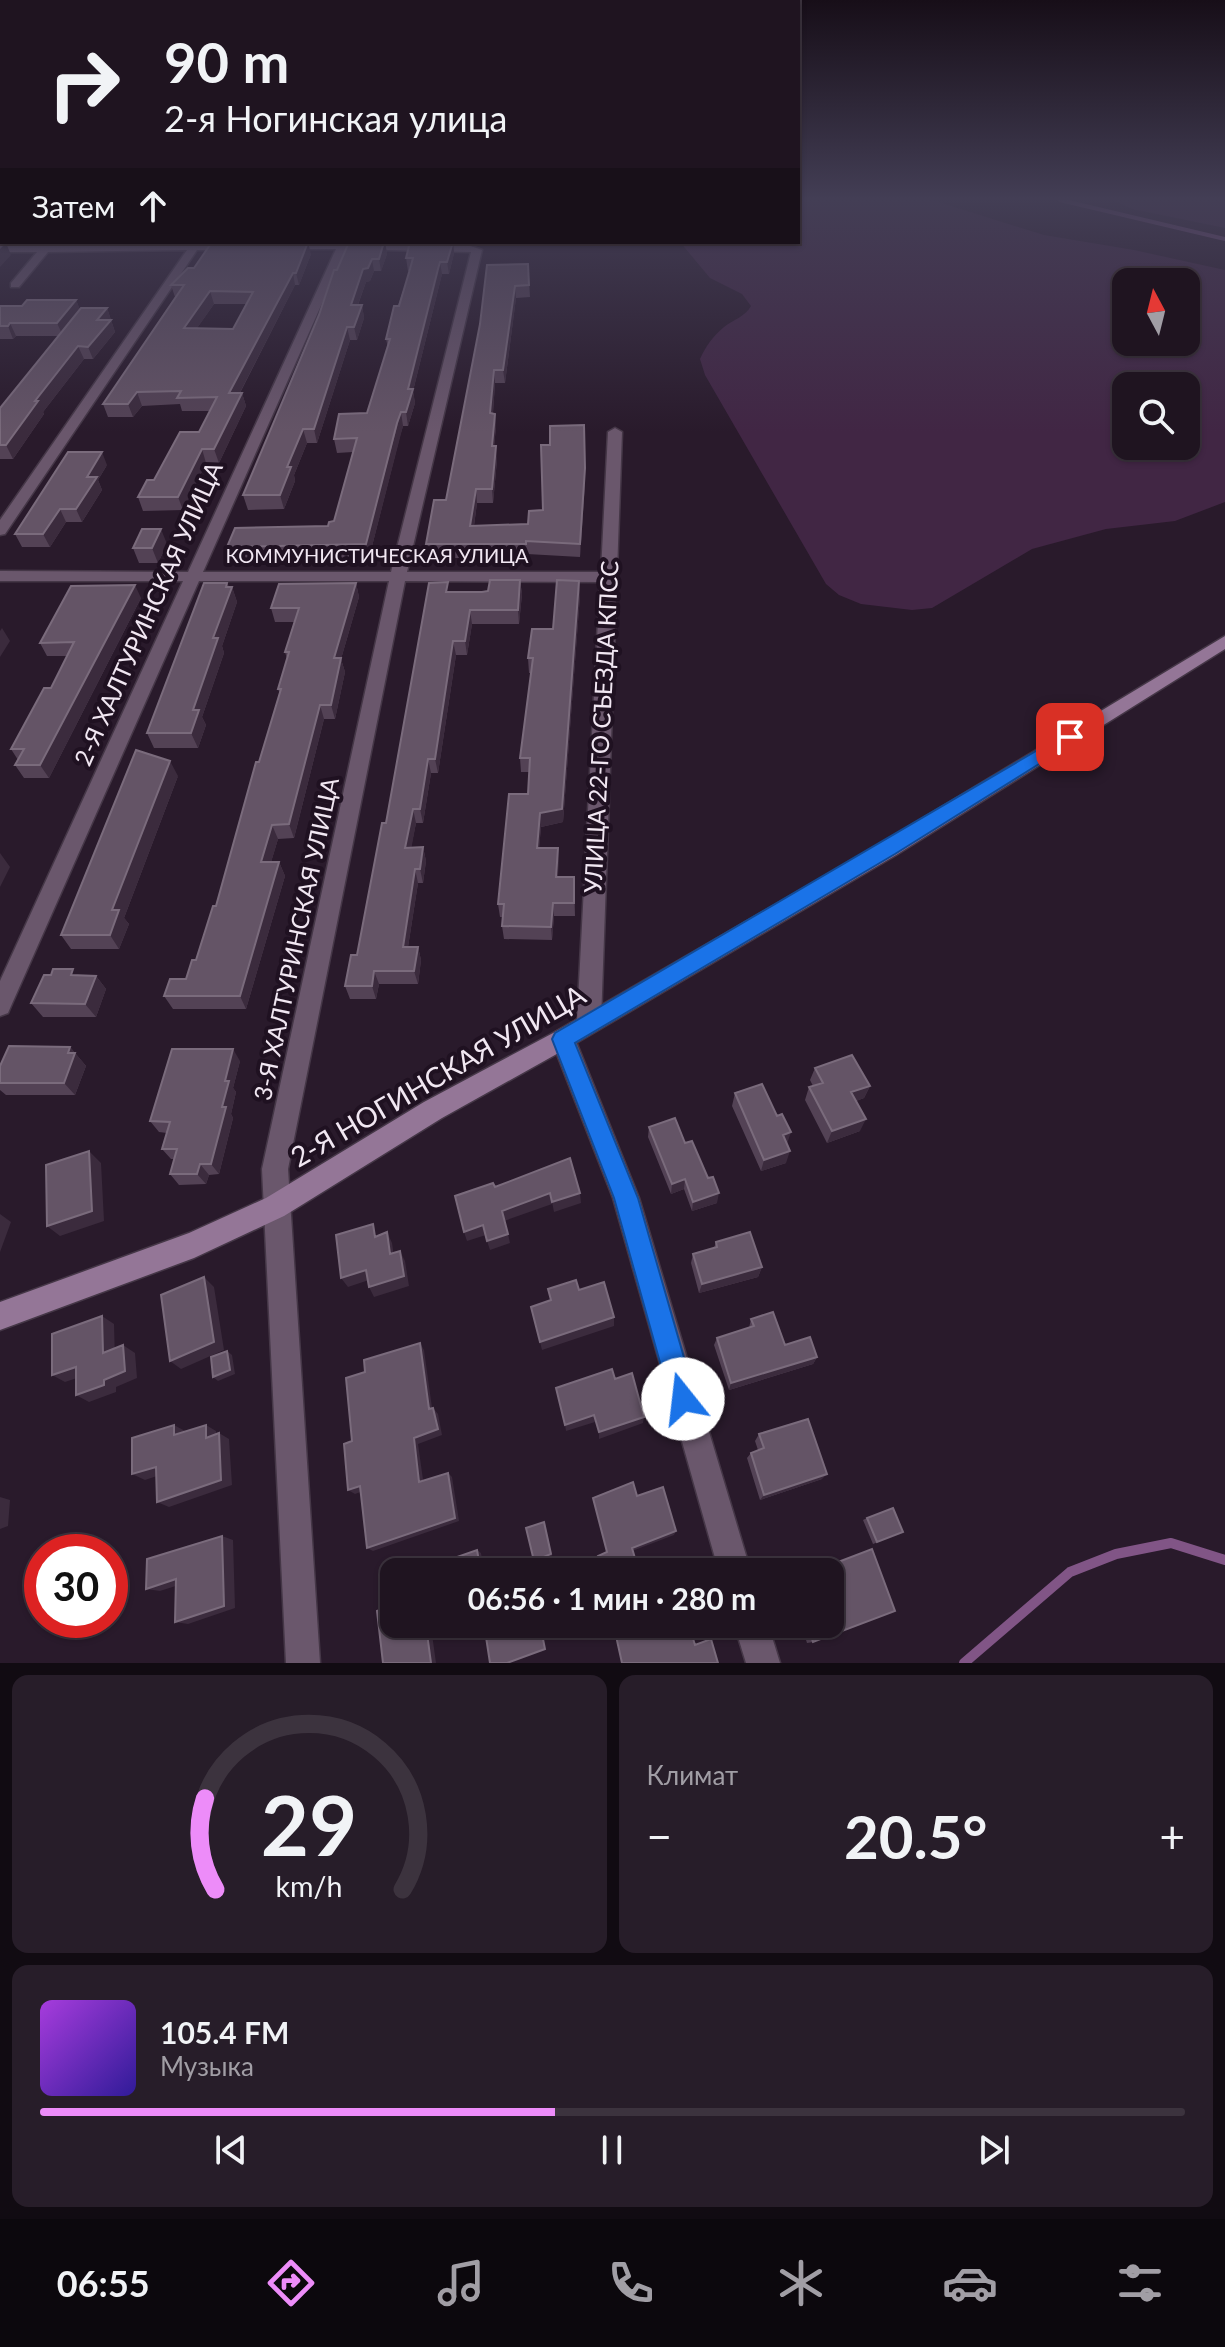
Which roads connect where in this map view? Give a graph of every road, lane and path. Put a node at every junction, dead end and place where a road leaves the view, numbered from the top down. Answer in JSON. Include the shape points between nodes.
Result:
{"nodes":[{"id":1,"x":21,"y":278,"type":"edge"},
{"id":2,"x":174,"y":278,"type":"edge"},
{"id":3,"x":328,"y":278,"type":"edge"},
{"id":4,"x":471,"y":278,"type":"edge"},
{"id":5,"x":15,"y":285,"type":"dead end"},
{"id":6,"x":615,"y":432,"type":"dead end"},
{"id":7,"x":0,"y":531,"type":"edge"},
{"id":8,"x":193,"y":575,"type":"junction"},
{"id":9,"x":0,"y":576,"type":"edge"},
{"id":10,"x":398,"y":576,"type":"junction"},
{"id":11,"x":610,"y":577,"type":"junction"},
{"id":12,"x":1225,"y":641,"type":"edge"},
{"id":13,"x":0,"y":1006,"type":"edge"},
{"id":14,"x":589,"y":1021,"type":"junction"},
{"id":15,"x":563,"y":1039,"type":"junction"},
{"id":16,"x":275,"y":1207,"type":"junction"},
{"id":17,"x":0,"y":1316,"type":"edge"},
{"id":18,"x":731,"y":1558,"type":"edge"},
{"id":19,"x":755,"y":1638,"type":"edge"},
{"id":20,"x":303,"y":1663,"type":"edge"},
{"id":21,"x":763,"y":1663,"type":"edge"}],
"edges":[{"from":1,"to":5,"type":"street"},
{"from":2,"to":7,"type":"street"},
{"from":3,"to":8,"type":"street","name":"2-Я ХАЛТУРИНСКАЯ УЛИЦА"},
{"from":4,"to":10,"type":"street","name":"3-Я ХАЛТУРИНСКАЯ УЛИЦА"},
{"from":6,"to":11,"type":"street","name":"УЛИЦА 22-ГО СЪЕЗДА КПСС"},
{"from":8,"to":9,"type":"street","name":"КОММУНИСТИЧЕСКАЯ УЛИЦА"},
{"from":8,"to":10,"type":"street","name":"КОММУНИСТИЧЕСКАЯ УЛИЦА"},
{"from":8,"to":13,"type":"street","name":"2-Я ХАЛТУРИНСКАЯ УЛИЦА"},
{"from":10,"to":11,"type":"street","name":"КОММУНИСТИЧЕСКАЯ УЛИЦА"},
{"from":10,"to":16,"type":"street","name":"3-Я ХАЛТУРИНСКАЯ УЛИЦА","via":[[275,1169]]},
{"from":11,"to":14,"type":"street","name":"УЛИЦА 22-ГО СЪЕЗДА КПСС"},
{"from":12,"to":14,"type":"street","name":"2-Я НОГИНСКАЯ УЛИЦА","via":[[889,849]]},
{"from":14,"to":15,"type":"street","name":"2-Я НОГИНСКАЯ УЛИЦА"},
{"from":15,"to":16,"type":"street","name":"2-Я НОГИНСКАЯ УЛИЦА","via":[[433,1110]]},
{"from":15,"to":18,"type":"street","via":[[626,1198]]},
{"from":16,"to":17,"type":"street","name":"2-Я НОГИНСКАЯ УЛИЦА","via":[[194,1245]]},
{"from":16,"to":20,"type":"street","name":"3-Я ХАЛТУРИНСКАЯ УЛИЦА"},
{"from":19,"to":21,"type":"street"}]}
